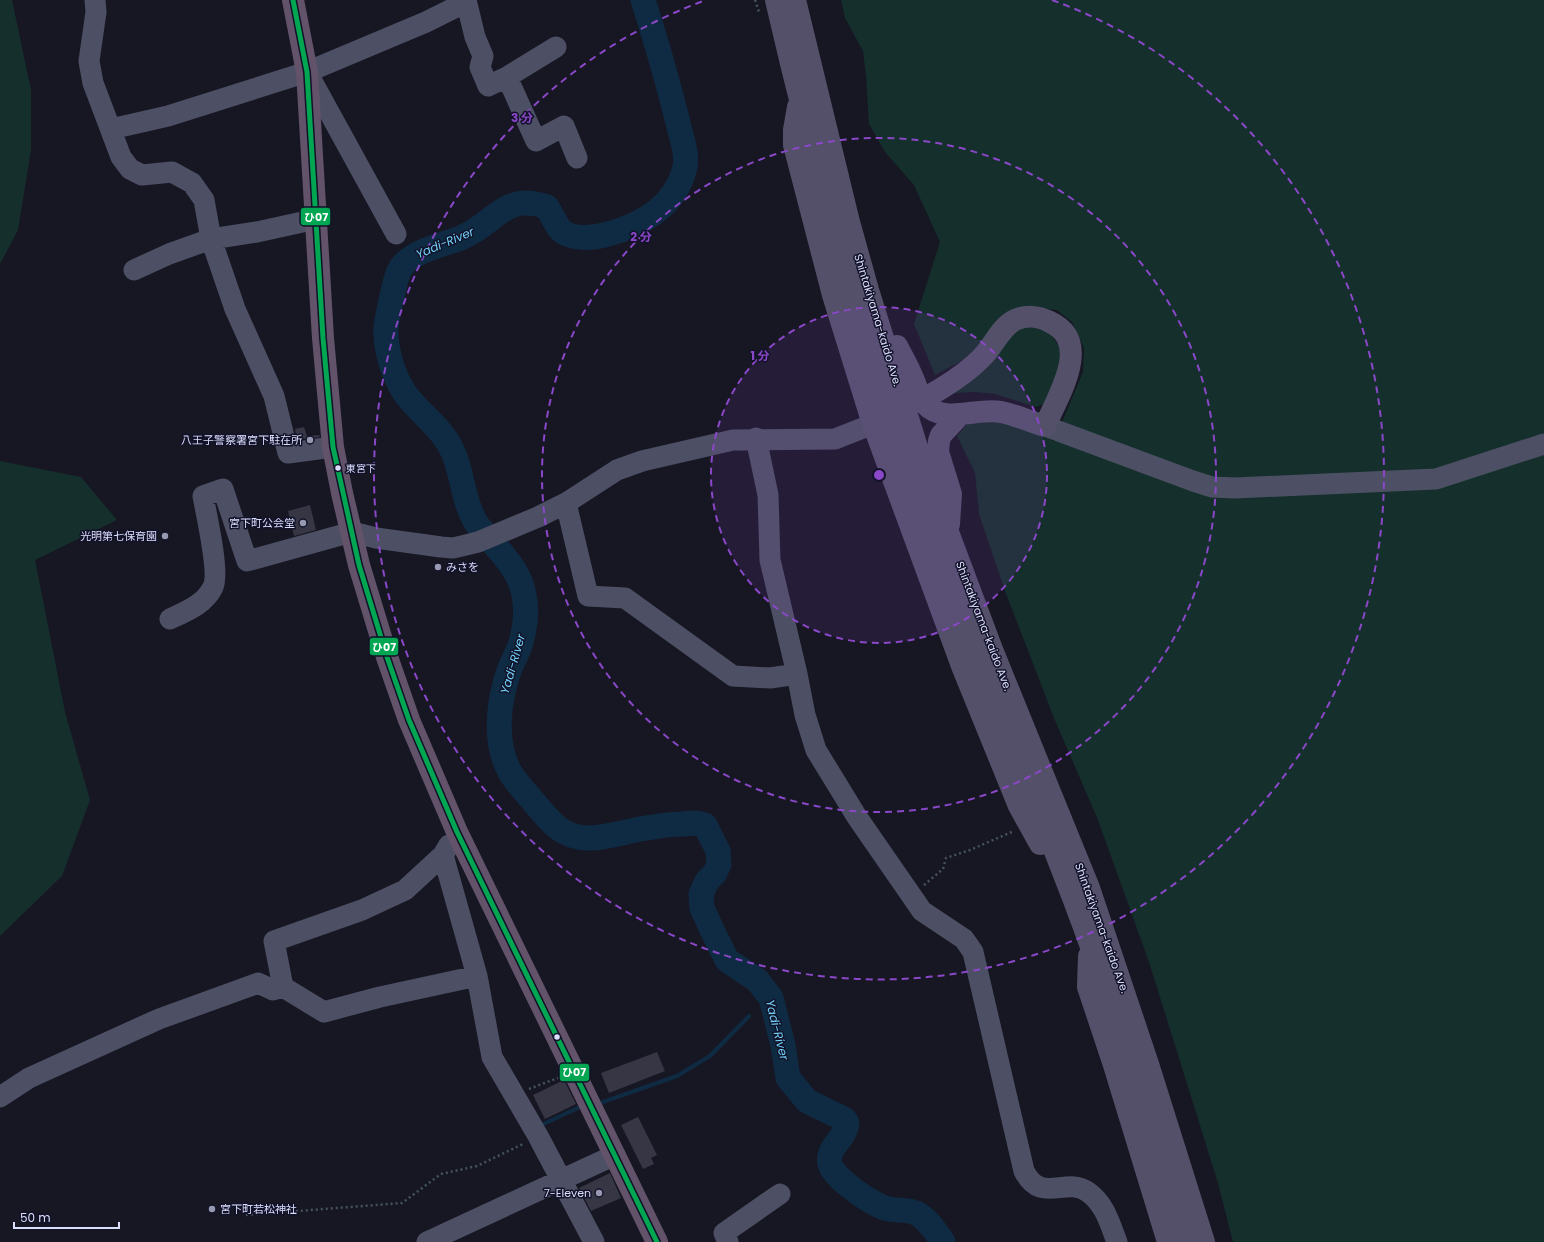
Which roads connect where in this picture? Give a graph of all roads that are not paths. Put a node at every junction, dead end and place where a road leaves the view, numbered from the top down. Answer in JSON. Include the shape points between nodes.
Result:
{"nodes":[{"id":1,"x":95,"y":0,"type":"edge"},
{"id":2,"x":293,"y":0,"type":"edge"},
{"id":3,"x":465,"y":0,"type":"edge"},
{"id":4,"x":766,"y":0,"type":"edge"},
{"id":5,"x":776,"y":0,"type":"edge"},
{"id":6,"x":795,"y":0,"type":"edge"},
{"id":7,"x":556,"y":47,"type":"dead end"},
{"id":8,"x":787,"y":48,"type":"junction"},
{"id":9,"x":307,"y":72,"type":"junction"},
{"id":10,"x":507,"y":77,"type":"junction"},
{"id":11,"x":800,"y":96,"type":"junction"},
{"id":12,"x":111,"y":130,"type":"junction"},
{"id":13,"x":577,"y":158,"type":"dead end"},
{"id":14,"x":316,"y":219,"type":"junction"},
{"id":15,"x":396,"y":234,"type":"dead end"},
{"id":16,"x":211,"y":239,"type":"junction"},
{"id":17,"x":134,"y":270,"type":"dead end"},
{"id":18,"x":868,"y":290,"type":"junction"},
{"id":19,"x":932,"y":394,"type":"dead end"},
{"id":20,"x":960,"y":415,"type":"junction"},
{"id":21,"x":877,"y":422,"type":"junction"},
{"id":22,"x":1045,"y":426,"type":"junction"},
{"id":23,"x":756,"y":438,"type":"junction"},
{"id":24,"x":1544,"y":444,"type":"edge"},
{"id":25,"x":334,"y":447,"type":"junction"},
{"id":26,"x":566,"y":503,"type":"junction"},
{"id":27,"x":352,"y":532,"type":"junction"},
{"id":28,"x":948,"y":532,"type":"junction"},
{"id":29,"x":170,"y":620,"type":"dead end"},
{"id":30,"x":797,"y":674,"type":"junction"},
{"id":31,"x":457,"y":832,"type":"junction"},
{"id":32,"x":443,"y":855,"type":"junction"},
{"id":33,"x":1074,"y":900,"type":"junction"},
{"id":34,"x":1089,"y":944,"type":"junction"},
{"id":35,"x":477,"y":976,"type":"junction"},
{"id":36,"x":283,"y":987,"type":"junction"},
{"id":37,"x":0,"y":1097,"type":"edge"},
{"id":38,"x":614,"y":1155,"type":"junction"},
{"id":39,"x":560,"y":1179,"type":"junction"},
{"id":40,"x":780,"y":1194,"type":"dead end"},
{"id":41,"x":427,"y":1242,"type":"edge"},
{"id":42,"x":594,"y":1242,"type":"edge"},
{"id":43,"x":657,"y":1242,"type":"edge"},
{"id":44,"x":728,"y":1242,"type":"edge"},
{"id":45,"x":1117,"y":1242,"type":"edge"},
{"id":46,"x":1168,"y":1242,"type":"edge"},
{"id":47,"x":1185,"y":1242,"type":"edge"},
{"id":48,"x":1204,"y":1242,"type":"edge"}],
"edges":[{"from":1,"to":12,"type":"street","via":[[90,61],[94,83]]},
{"from":2,"to":9,"type":"highway"},
{"from":3,"to":9,"type":"street","via":[[426,22]]},
{"from":3,"to":10,"type":"street","via":[[483,56],[480,67],[488,86]]},
{"from":4,"to":8,"type":"main road"},
{"from":5,"to":8,"type":"main road","name":"Shintakiyama-kaido Ave."},
{"from":6,"to":18,"type":"main road","name":"Shintakiyama-kaido Ave."},
{"from":7,"to":10,"type":"street"},
{"from":8,"to":11,"type":"main road","name":"Shintakiyama-kaido Ave."},
{"from":9,"to":12,"type":"street","via":[[168,116]]},
{"from":9,"to":14,"type":"highway"},
{"from":9,"to":15,"type":"street"},
{"from":10,"to":13,"type":"street","via":[[536,141],[564,126]]},
{"from":11,"to":21,"type":"main road","via":[[794,145],[833,295]]},
{"from":11,"to":33,"type":"main road","name":"Shintakiyama-kaido Ave.","via":[[823,195],[848,285],[926,526]]},
{"from":12,"to":16,"type":"street","via":[[121,157],[130,169],[142,175],[172,172],[192,183],[204,200]]},
{"from":14,"to":16,"type":"street"},
{"from":14,"to":25,"type":"highway","via":[[323,338]]},
{"from":16,"to":17,"type":"street"},
{"from":16,"to":25,"type":"street","via":[[235,309],[274,396],[288,453]]},
{"from":18,"to":20,"type":"main road","via":[[923,402],[933,411]]},
{"from":18,"to":28,"type":"main road","name":"Shintakiyama-kaido Ave.","via":[[922,460]]},
{"from":19,"to":22,"type":"main road","via":[[971,368],[1014,320],[1027,317],[1042,318],[1064,332],[1071,344],[1072,358],[1068,374]]},
{"from":20,"to":22,"type":"main road","via":[[980,411],[1001,412]]},
{"from":20,"to":28,"type":"main road","via":[[941,435],[939,441],[938,452],[951,494]]},
{"from":21,"to":23,"type":"street","via":[[836,438]]},
{"from":21,"to":33,"type":"main road","via":[[944,617],[1019,806]]},
{"from":22,"to":24,"type":"street","via":[[1193,480],[1212,486],[1235,488],[1436,479]]},
{"from":23,"to":26,"type":"street","via":[[733,440],[642,461],[617,470]]},
{"from":23,"to":30,"type":"street","via":[[768,495],[770,560]]},
{"from":25,"to":27,"type":"highway"},
{"from":26,"to":27,"type":"street","via":[[478,542],[453,548],[376,538]]},
{"from":26,"to":30,"type":"street","via":[[588,596],[625,598],[734,676],[770,678]]},
{"from":27,"to":29,"type":"street","via":[[247,561],[223,489],[203,496],[214,565],[214,586],[193,608]]},
{"from":27,"to":31,"type":"highway","via":[[359,566],[387,658],[409,720]]},
{"from":28,"to":48,"type":"main road","name":"Shintakiyama-kaido Ave.","via":[[1096,909]]},
{"from":30,"to":45,"type":"street","via":[[804,715],[816,750],[857,817],[922,911],[964,940],[973,952],[1024,1171],[1029,1181],[1036,1187],[1076,1188],[1087,1191],[1107,1215]]},
{"from":31,"to":32,"type":"street"},
{"from":31,"to":38,"type":"highway"},
{"from":32,"to":35,"type":"street"},
{"from":32,"to":36,"type":"street","via":[[405,890],[362,910],[274,941]]},
{"from":33,"to":34,"type":"main road","name":"Shintakiyama-kaido Ave."},
{"from":34,"to":46,"type":"main road","via":[[1088,987]]},
{"from":34,"to":47,"type":"main road","name":"Shintakiyama-kaido Ave.","via":[[1128,1055]]},
{"from":35,"to":36,"type":"street","via":[[324,1012]]},
{"from":35,"to":39,"type":"street","via":[[492,1057]]},
{"from":36,"to":37,"type":"street","via":[[273,990],[258,983],[159,1019],[29,1078]]},
{"from":38,"to":39,"type":"street"},
{"from":38,"to":43,"type":"highway"},
{"from":39,"to":41,"type":"street"},
{"from":39,"to":42,"type":"street"},
{"from":40,"to":44,"type":"street","via":[[724,1233]]}]}
